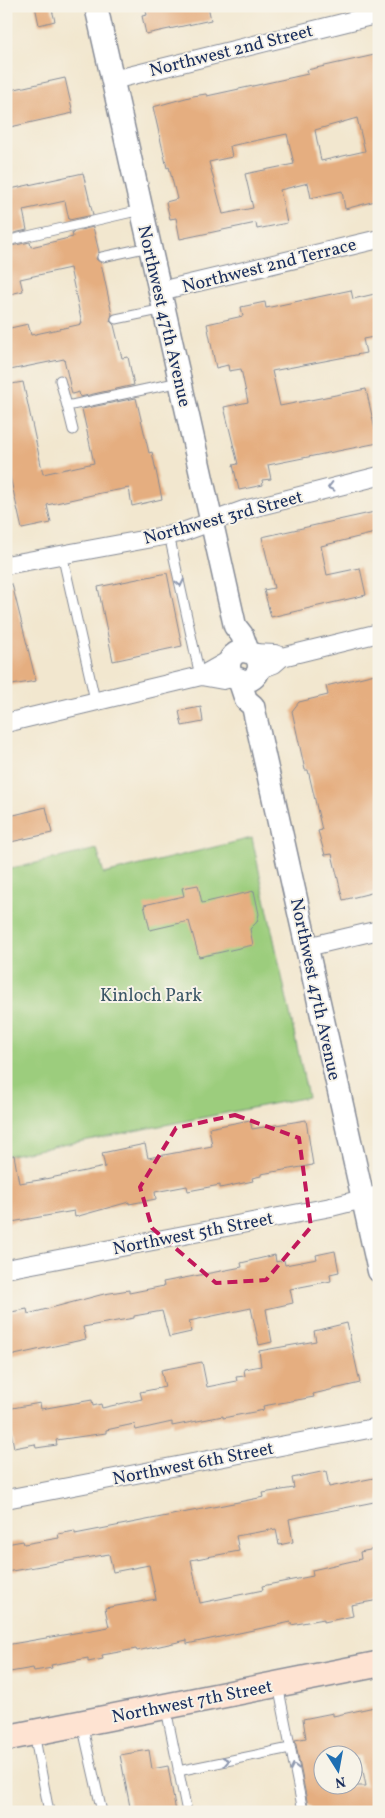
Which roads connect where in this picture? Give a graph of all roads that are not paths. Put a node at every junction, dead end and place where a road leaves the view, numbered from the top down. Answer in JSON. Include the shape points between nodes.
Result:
{"nodes":[{"id":1,"x":96,"y":6,"type":"edge"},
{"id":2,"x":379,"y":14,"type":"edge"},
{"id":3,"x":113,"y":80,"type":"junction"},
{"id":4,"x":141,"y":210,"type":"junction"},
{"id":5,"x":379,"y":239,"type":"edge"},
{"id":6,"x":6,"y":241,"type":"edge"},
{"id":7,"x":149,"y":247,"type":"junction"},
{"id":8,"x":102,"y":258,"type":"dead end"},
{"id":9,"x":162,"y":300,"type":"junction"},
{"id":10,"x":116,"y":319,"type":"dead end"},
{"id":11,"x":60,"y":380,"type":"dead end"},
{"id":12,"x":180,"y":382,"type":"junction"},
{"id":13,"x":67,"y":406,"type":"junction"},
{"id":14,"x":73,"y":430,"type":"dead end"},
{"id":15,"x":379,"y":476,"type":"edge"},
{"id":16,"x":210,"y":522,"type":"junction"},
{"id":17,"x":169,"y":535,"type":"junction"},
{"id":18,"x":62,"y":554,"type":"junction"},
{"id":19,"x":6,"y":565,"type":"edge"},
{"id":20,"x":379,"y":633,"type":"edge"},
{"id":21,"x":244,"y":665,"type":"junction"},
{"id":22,"x":200,"y":676,"type":"junction"},
{"id":23,"x":95,"y":700,"type":"junction"},
{"id":24,"x":6,"y":723,"type":"edge"},
{"id":25,"x":379,"y":930,"type":"edge"},
{"id":26,"x":307,"y":947,"type":"junction"},
{"id":27,"x":371,"y":1197,"type":"edge"},
{"id":28,"x":6,"y":1270,"type":"edge"},
{"id":29,"x":379,"y":1271,"type":"edge"},
{"id":30,"x":379,"y":1427,"type":"edge"},
{"id":31,"x":6,"y":1499,"type":"edge"},
{"id":32,"x":379,"y":1664,"type":"edge"},
{"id":33,"x":278,"y":1684,"type":"junction"},
{"id":34,"x":165,"y":1706,"type":"junction"},
{"id":35,"x":82,"y":1723,"type":"junction"},
{"id":36,"x":34,"y":1732,"type":"junction"},
{"id":37,"x":6,"y":1738,"type":"edge"},
{"id":38,"x":290,"y":1748,"type":"junction"},
{"id":39,"x":178,"y":1771,"type":"junction"},
{"id":40,"x":49,"y":1812,"type":"edge"},
{"id":41,"x":102,"y":1812,"type":"edge"},
{"id":42,"x":188,"y":1812,"type":"edge"},
{"id":43,"x":299,"y":1812,"type":"edge"}],
"edges":[{"from":1,"to":3,"type":"street","name":"Northwest 47th Avenue"},
{"from":2,"to":3,"type":"street","name":"Northwest 2nd Street"},
{"from":3,"to":4,"type":"street","name":"Northwest 47th Avenue"},
{"from":4,"to":6,"type":"lane"},
{"from":4,"to":7,"type":"street","name":"Northwest 47th Avenue"},
{"from":5,"to":9,"type":"street","name":"Northwest 2nd Terrace"},
{"from":7,"to":8,"type":"lane"},
{"from":7,"to":9,"type":"street","name":"Northwest 47th Avenue"},
{"from":9,"to":10,"type":"lane"},
{"from":9,"to":12,"type":"street","name":"Northwest 47th Avenue"},
{"from":11,"to":13,"type":"lane"},
{"from":12,"to":13,"type":"lane"},
{"from":12,"to":16,"type":"street","name":"Northwest 47th Avenue"},
{"from":13,"to":14,"type":"lane"},
{"from":15,"to":16,"type":"street","name":"Northwest 3rd Street","one_way":true,"via":[[244,510]]},
{"from":16,"to":17,"type":"street","name":"Northwest 3rd Street"},
{"from":16,"to":21,"type":"street","name":"Northwest 47th Avenue","via":[[234,626],[231,644]]},
{"from":17,"to":18,"type":"street","name":"Northwest 3rd Street"},
{"from":17,"to":22,"type":"lane","one_way":true},
{"from":18,"to":19,"type":"street","name":"Northwest 3rd Street"},
{"from":18,"to":23,"type":"lane"},
{"from":20,"to":21,"type":"street","via":[[282,657],[274,664]]},
{"from":21,"to":22,"type":"street","via":[[223,680]]},
{"from":21,"to":26,"type":"street","name":"Northwest 47th Avenue","via":[[257,689],[252,706]]},
{"from":22,"to":23,"type":"street"},
{"from":23,"to":24,"type":"street"},
{"from":25,"to":26,"type":"street"},
{"from":26,"to":27,"type":"street","name":"Northwest 47th Avenue"},
{"from":27,"to":28,"type":"street","name":"Northwest 5th Street"},
{"from":27,"to":29,"type":"street","name":"Northwest 47th Avenue"},
{"from":30,"to":31,"type":"street","name":"Northwest 6th Street"},
{"from":32,"to":33,"type":"main road","name":"Northwest 7th Street"},
{"from":33,"to":34,"type":"main road","name":"Northwest 7th Street"},
{"from":33,"to":38,"type":"lane"},
{"from":34,"to":35,"type":"main road","name":"Northwest 7th Street"},
{"from":34,"to":39,"type":"lane"},
{"from":35,"to":36,"type":"main road","name":"Northwest 7th Street"},
{"from":35,"to":41,"type":"lane"},
{"from":36,"to":37,"type":"main road","name":"Northwest 7th Street"},
{"from":36,"to":40,"type":"lane"},
{"from":39,"to":38,"type":"lane","one_way":true},
{"from":43,"to":38,"type":"lane","one_way":true,"via":[[303,1811]]},
{"from":39,"to":42,"type":"lane"}]}
